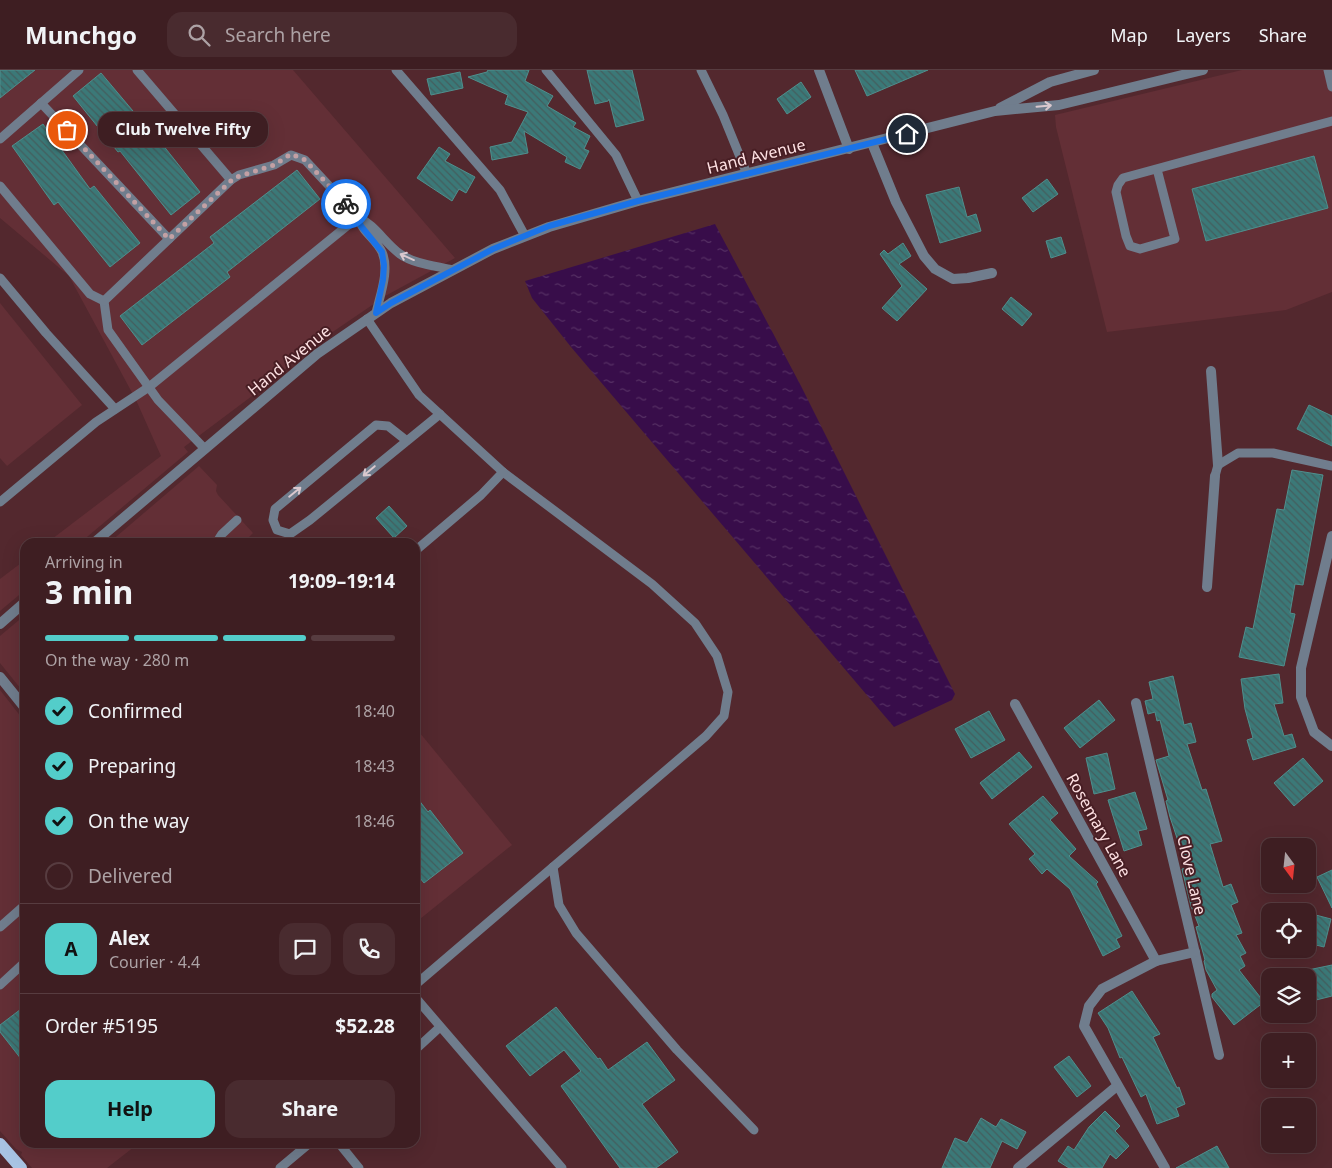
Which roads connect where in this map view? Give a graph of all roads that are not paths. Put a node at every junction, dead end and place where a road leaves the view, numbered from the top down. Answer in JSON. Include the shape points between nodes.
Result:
{"nodes":[{"id":1,"x":63,"y":70,"type":"edge"},
{"id":2,"x":79,"y":70,"type":"edge"},
{"id":3,"x":137,"y":70,"type":"edge"},
{"id":4,"x":396,"y":70,"type":"edge"},
{"id":5,"x":546,"y":70,"type":"edge"},
{"id":6,"x":701,"y":70,"type":"edge"},
{"id":7,"x":819,"y":70,"type":"edge"},
{"id":8,"x":1094,"y":70,"type":"edge"},
{"id":9,"x":1202,"y":70,"type":"edge"},
{"id":10,"x":1328,"y":70,"type":"edge"},
{"id":11,"x":1072,"y":73,"type":"edge"},
{"id":12,"x":70,"y":78,"type":"junction"},
{"id":13,"x":1332,"y":87,"type":"edge"},
{"id":14,"x":41,"y":103,"type":"junction"},
{"id":15,"x":995,"y":111,"type":"junction"},
{"id":16,"x":1332,"y":121,"type":"edge"},
{"id":17,"x":0,"y":138,"type":"edge"},
{"id":18,"x":872,"y":143,"type":"junction"},
{"id":19,"x":849,"y":148,"type":"junction"},
{"id":20,"x":1157,"y":169,"type":"junction"},
{"id":21,"x":747,"y":174,"type":"junction"},
{"id":22,"x":231,"y":180,"type":"junction"},
{"id":23,"x":0,"y":186,"type":"edge"},
{"id":24,"x":638,"y":201,"type":"junction"},
{"id":25,"x":358,"y":217,"type":"junction"},
{"id":26,"x":525,"y":236,"type":"junction"},
{"id":27,"x":169,"y":239,"type":"junction"},
{"id":28,"x":453,"y":270,"type":"junction"},
{"id":29,"x":992,"y":273,"type":"dead end"},
{"id":30,"x":0,"y":278,"type":"edge"},
{"id":31,"x":104,"y":301,"type":"junction"},
{"id":32,"x":371,"y":316,"type":"junction"},
{"id":33,"x":1211,"y":371,"type":"dead end"},
{"id":34,"x":149,"y":387,"type":"junction"},
{"id":35,"x":115,"y":409,"type":"junction"},
{"id":36,"x":440,"y":414,"type":"junction"},
{"id":37,"x":407,"y":440,"type":"junction"},
{"id":38,"x":205,"y":449,"type":"junction"},
{"id":39,"x":1218,"y":465,"type":"junction"},
{"id":40,"x":1332,"y":466,"type":"edge"},
{"id":41,"x":503,"y":472,"type":"junction"},
{"id":42,"x":1215,"y":476,"type":"joint"},
{"id":43,"x":0,"y":502,"type":"edge"},
{"id":44,"x":237,"y":520,"type":"dead end"},
{"id":45,"x":1332,"y":536,"type":"edge"},
{"id":46,"x":101,"y":538,"type":"edge"},
{"id":47,"x":220,"y":538,"type":"edge"},
{"id":48,"x":420,"y":547,"type":"edge"},
{"id":49,"x":1207,"y":587,"type":"dead end"},
{"id":50,"x":20,"y":606,"type":"edge"},
{"id":51,"x":0,"y":624,"type":"edge"},
{"id":52,"x":0,"y":677,"type":"edge"},
{"id":53,"x":20,"y":702,"type":"edge"},
{"id":54,"x":1136,"y":703,"type":"dead end"},
{"id":55,"x":1015,"y":704,"type":"dead end"},
{"id":56,"x":1332,"y":746,"type":"edge"},
{"id":57,"x":553,"y":867,"type":"junction"},
{"id":58,"x":20,"y":910,"type":"edge"},
{"id":59,"x":0,"y":927,"type":"edge"},
{"id":60,"x":1195,"y":952,"type":"junction"},
{"id":61,"x":1156,"y":961,"type":"junction"},
{"id":62,"x":20,"y":967,"type":"edge"},
{"id":63,"x":420,"y":981,"type":"edge"},
{"id":64,"x":0,"y":985,"type":"edge"},
{"id":65,"x":420,"y":1003,"type":"edge"},
{"id":66,"x":440,"y":1027,"type":"junction"},
{"id":67,"x":420,"y":1045,"type":"edge"},
{"id":68,"x":1219,"y":1055,"type":"dead end"},
{"id":69,"x":1118,"y":1086,"type":"junction"},
{"id":70,"x":754,"y":1130,"type":"dead end"},
{"id":71,"x":0,"y":1144,"type":"edge"},
{"id":72,"x":304,"y":1148,"type":"edge"},
{"id":73,"x":343,"y":1148,"type":"edge"},
{"id":74,"x":6,"y":1154,"type":"edge"},
{"id":75,"x":21,"y":1168,"type":"edge"},
{"id":76,"x":280,"y":1168,"type":"edge"},
{"id":77,"x":359,"y":1168,"type":"edge"},
{"id":78,"x":562,"y":1168,"type":"edge"},
{"id":79,"x":1018,"y":1168,"type":"edge"},
{"id":80,"x":1165,"y":1168,"type":"edge"}],
"edges":[{"from":1,"to":12,"type":"lane"},
{"from":2,"to":12,"type":"lane"},
{"from":3,"to":22,"type":"lane"},
{"from":4,"to":26,"type":"lane","via":[[500,190]]},
{"from":5,"to":24,"type":"lane","via":[[616,155]]},
{"from":6,"to":21,"type":"lane"},
{"from":7,"to":19,"type":"street"},
{"from":8,"to":11,"type":"street","name":"Hand Avenue"},
{"from":15,"to":9,"type":"street","name":"Hand Avenue","one_way":true,"via":[[1059,105]]},
{"from":10,"to":13,"type":"lane"},
{"from":11,"to":15,"type":"street","name":"Hand Avenue"},
{"from":12,"to":14,"type":"lane"},
{"from":14,"to":17,"type":"lane"},
{"from":14,"to":27,"type":"lane"},
{"from":15,"to":18,"type":"street","name":"Hand Avenue"},
{"from":16,"to":20,"type":"lane"},
{"from":18,"to":19,"type":"street","name":"Hand Avenue"},
{"from":18,"to":29,"type":"street","via":[[896,202],[924,256],[935,269],[953,278]]},
{"from":19,"to":21,"type":"street","name":"Hand Avenue"},
{"from":20,"to":20,"type":"lane","via":[[1123,178],[1116,192],[1130,246],[1140,249],[1176,238]]},
{"from":21,"to":24,"type":"street","name":"Hand Avenue"},
{"from":22,"to":25,"type":"lane","via":[[274,165],[291,154],[305,160]]},
{"from":22,"to":27,"type":"lane"},
{"from":23,"to":31,"type":"lane","via":[[90,294]]},
{"from":24,"to":26,"type":"street","name":"Hand Avenue"},
{"from":28,"to":25,"type":"lane","one_way":true,"via":[[402,256]]},
{"from":25,"to":32,"type":"lane","via":[[361,226],[382,252],[384,265],[383,280]]},
{"from":25,"to":34,"type":"lane"},
{"from":26,"to":28,"type":"street","name":"Hand Avenue"},
{"from":27,"to":31,"type":"lane"},
{"from":28,"to":32,"type":"street","name":"Hand Avenue"},
{"from":30,"to":35,"type":"lane"},
{"from":31,"to":34,"type":"lane","via":[[108,330]]},
{"from":32,"to":36,"type":"lane","via":[[419,395]]},
{"from":32,"to":38,"type":"street","name":"Hand Avenue","via":[[317,354]]},
{"from":33,"to":39,"type":"street"},
{"from":34,"to":35,"type":"lane"},
{"from":34,"to":38,"type":"lane"},
{"from":35,"to":43,"type":"lane"},
{"from":36,"to":37,"type":"lane"},
{"from":36,"to":41,"type":"lane"},
{"from":37,"to":37,"type":"lane","one_way":true,"via":[[290,534],[277,530],[273,520],[275,509],[376,425],[388,426]]},
{"from":38,"to":46,"type":"street","name":"Hand Avenue"},
{"from":39,"to":40,"type":"lane","via":[[1238,453],[1273,453]]},
{"from":39,"to":42,"type":"lane"},
{"from":41,"to":48,"type":"lane"},
{"from":41,"to":57,"type":"lane","via":[[652,584],[695,623],[717,656],[728,692],[724,716],[706,736]]},
{"from":42,"to":49,"type":"street"},
{"from":44,"to":47,"type":"lane"},
{"from":45,"to":56,"type":"street","via":[[1301,668],[1301,697],[1314,732]]},
{"from":50,"to":51,"type":"street"},
{"from":52,"to":53,"type":"street"},
{"from":54,"to":60,"type":"street","name":"Clove Lane"},
{"from":55,"to":61,"type":"street","name":"Rosemary Lane"},
{"from":57,"to":63,"type":"lane"},
{"from":57,"to":70,"type":"lane","via":[[559,905],[576,933],[677,1050]]},
{"from":58,"to":59,"type":"lane"},
{"from":60,"to":61,"type":"street"},
{"from":60,"to":68,"type":"street","name":"Clove Lane"},
{"from":61,"to":69,"type":"street","via":[[1102,988],[1089,1006],[1084,1026]]},
{"from":62,"to":64,"type":"lane"},
{"from":65,"to":66,"type":"lane"},
{"from":66,"to":67,"type":"lane"},
{"from":66,"to":78,"type":"lane"},
{"from":69,"to":79,"type":"street"},
{"from":69,"to":80,"type":"street"},
{"from":71,"to":74,"type":"main road"},
{"from":72,"to":76,"type":"lane"},
{"from":73,"to":77,"type":"lane"},
{"from":74,"to":75,"type":"main road"}]}
